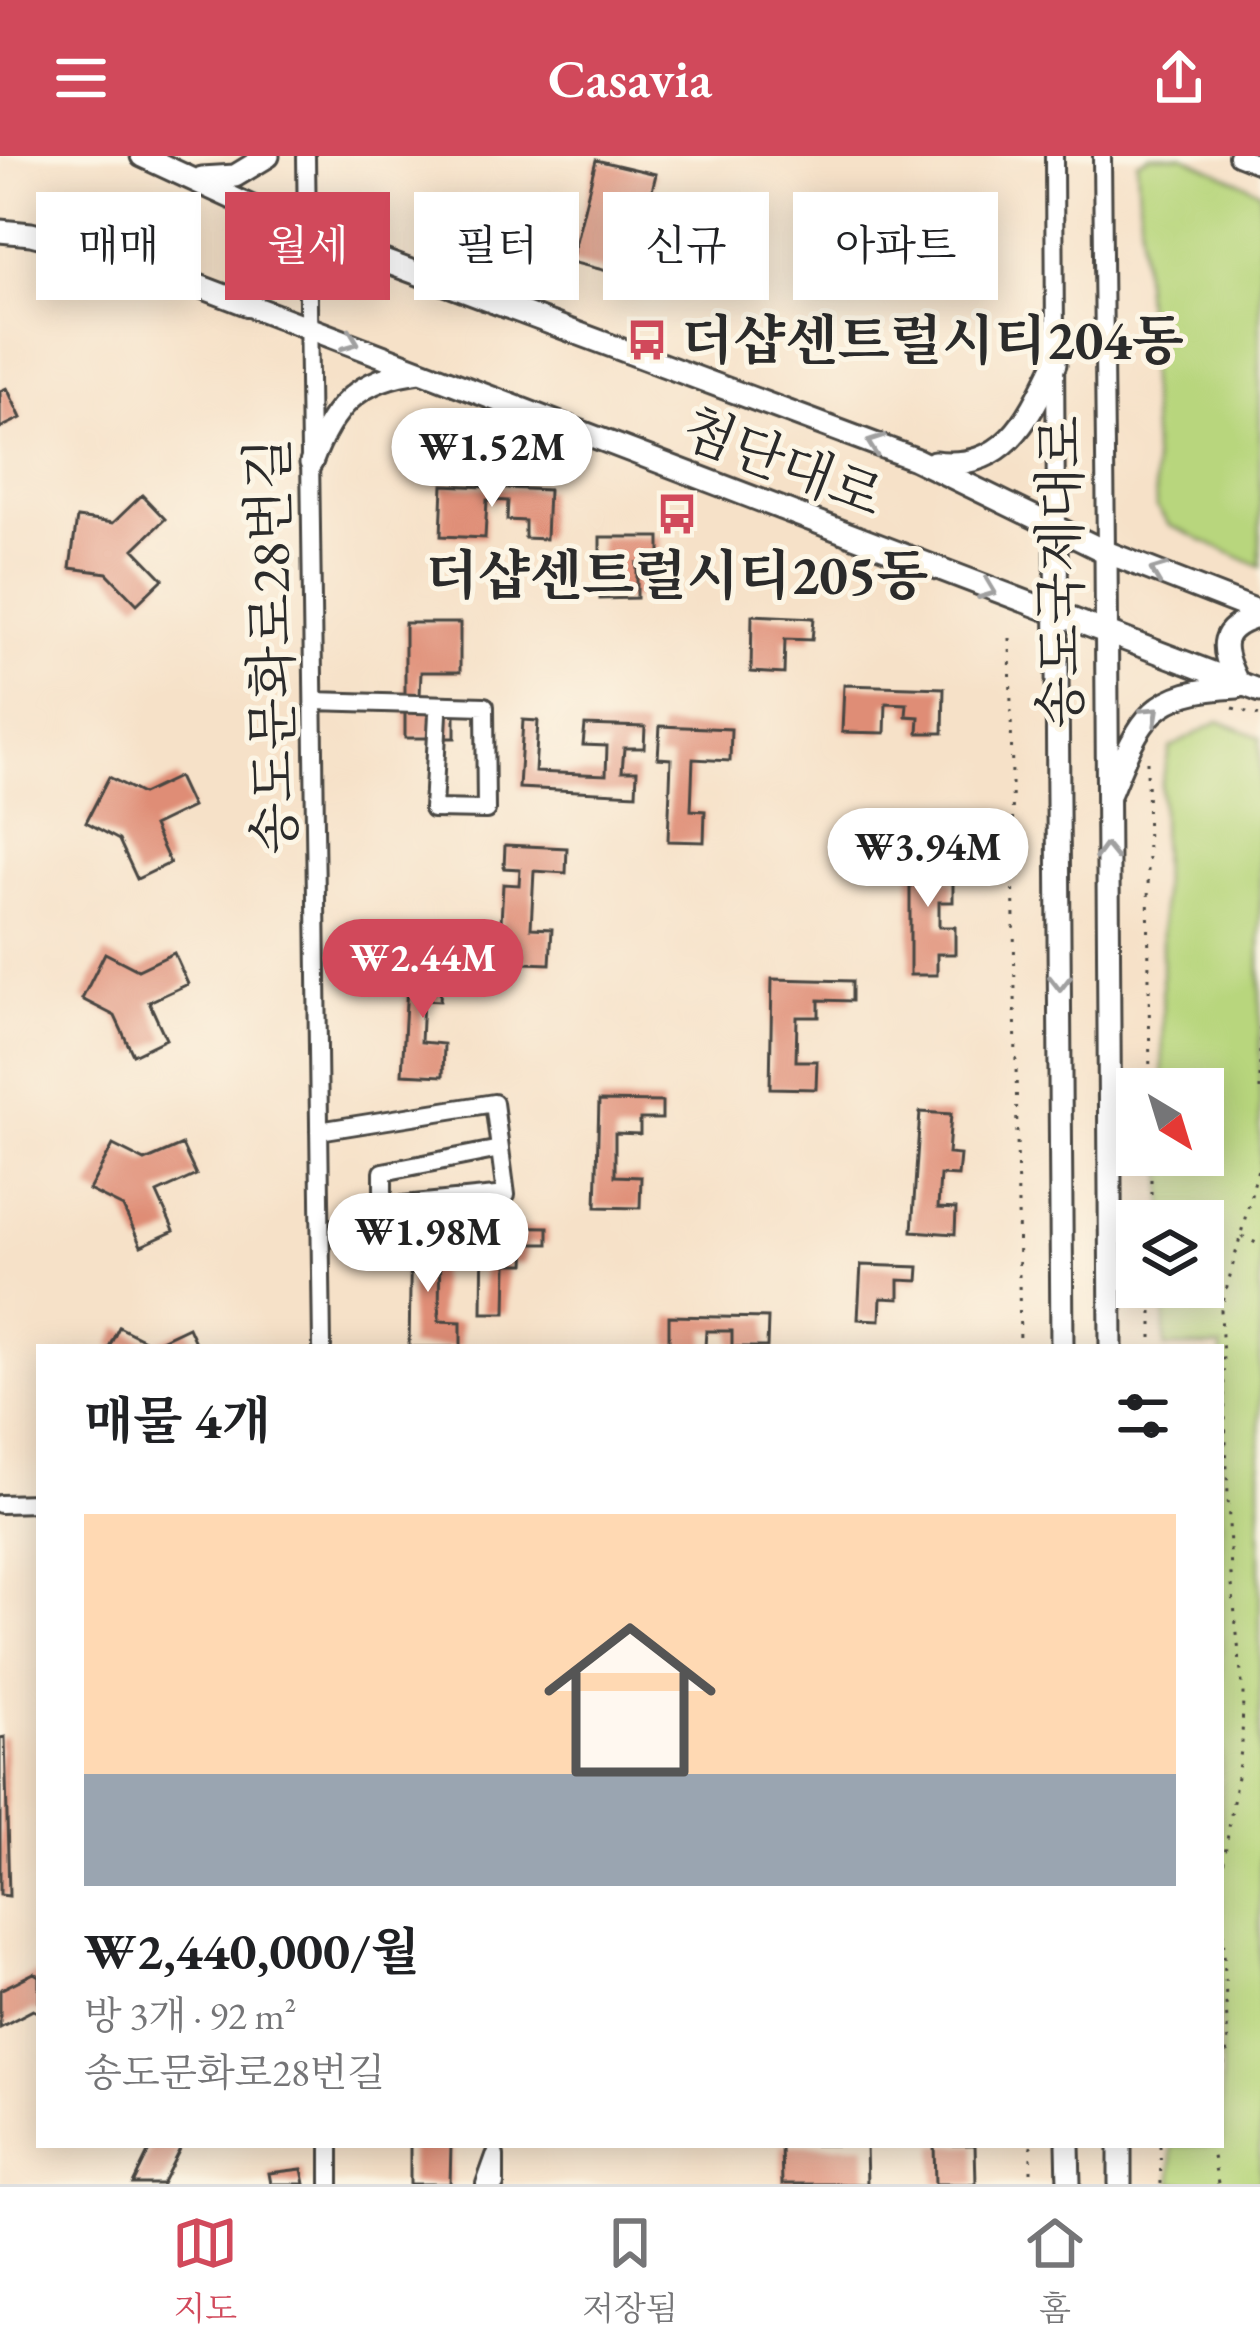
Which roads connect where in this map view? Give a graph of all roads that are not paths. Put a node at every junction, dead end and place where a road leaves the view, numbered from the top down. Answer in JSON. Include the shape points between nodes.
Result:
{"nodes":[{"id":1,"x":142,"y":156,"type":"edge"},
{"id":2,"x":268,"y":156,"type":"edge"},
{"id":3,"x":306,"y":156,"type":"edge"},
{"id":4,"x":1054,"y":156,"type":"edge"},
{"id":5,"x":1102,"y":156,"type":"edge"},
{"id":6,"x":1237,"y":156,"type":"edge"},
{"id":7,"x":1260,"y":165,"type":"edge"},
{"id":8,"x":188,"y":175,"type":"junction"},
{"id":9,"x":306,"y":192,"type":"edge"},
{"id":10,"x":225,"y":193,"type":"edge"},
{"id":11,"x":0,"y":232,"type":"edge"},
{"id":12,"x":390,"y":263,"type":"edge"},
{"id":13,"x":308,"y":300,"type":"edge"},
{"id":14,"x":309,"y":325,"type":"junction"},
{"id":15,"x":1055,"y":364,"type":"junction"},
{"id":16,"x":425,"y":370,"type":"junction"},
{"id":17,"x":915,"y":459,"type":"junction"},
{"id":18,"x":311,"y":463,"type":"junction"},
{"id":19,"x":1056,"y":530,"type":"junction"},
{"id":20,"x":1106,"y":552,"type":"junction"},
{"id":21,"x":1260,"y":614,"type":"edge"},
{"id":22,"x":1057,"y":616,"type":"junction"},
{"id":23,"x":1104,"y":630,"type":"junction"},
{"id":24,"x":1248,"y":686,"type":"edge"},
{"id":25,"x":314,"y":701,"type":"junction"},
{"id":26,"x":438,"y":714,"type":"dead end"},
{"id":27,"x":1106,"y":805,"type":"junction"},
{"id":28,"x":319,"y":1131,"type":"junction"},
{"id":29,"x":500,"y":1149,"type":"junction"},
{"id":30,"x":322,"y":1344,"type":"edge"},
{"id":31,"x":1062,"y":1344,"type":"edge"},
{"id":32,"x":1111,"y":1344,"type":"edge"},
{"id":33,"x":36,"y":1503,"type":"edge"},
{"id":34,"x":0,"y":1504,"type":"edge"},
{"id":35,"x":330,"y":2148,"type":"edge"},
{"id":36,"x":1068,"y":2148,"type":"edge"},
{"id":37,"x":1120,"y":2148,"type":"edge"},
{"id":38,"x":330,"y":2184,"type":"edge"},
{"id":39,"x":485,"y":2184,"type":"edge"},
{"id":40,"x":495,"y":2184,"type":"edge"},
{"id":41,"x":1069,"y":2184,"type":"edge"},
{"id":42,"x":1120,"y":2184,"type":"edge"}],
"edges":[{"from":1,"to":8,"type":"main road","name":"첨단대로"},
{"from":2,"to":8,"type":"main road","via":[[235,176]]},
{"from":3,"to":9,"type":"street","name":"송도문화로28번길"},
{"from":4,"to":15,"type":"street","name":"송도국제대로"},
{"from":5,"to":20,"type":"street","name":"송도국제대로"},
{"from":6,"to":7,"type":"street"},
{"from":8,"to":10,"type":"main road","name":"첨단대로"},
{"from":11,"to":14,"type":"main road","name":"첨단대로","via":[[128,259]]},
{"from":17,"to":12,"type":"main road","name":"첨단대로","one_way":true},
{"from":13,"to":14,"type":"street","name":"송도문화로28번길"},
{"from":14,"to":16,"type":"main road","name":"첨단대로","one_way":true},
{"from":14,"to":18,"type":"street","name":"송도문화로28번길"},
{"from":15,"to":17,"type":"main road","via":[[1027,423],[1005,447],[956,465]]},
{"from":15,"to":19,"type":"street","name":"송도국제대로"},
{"from":16,"to":18,"type":"main road","via":[[366,383],[343,401]]},
{"from":16,"to":22,"type":"main road","name":"첨단대로","one_way":true},
{"from":17,"to":19,"type":"main road","name":"첨단대로"},
{"from":18,"to":25,"type":"street","name":"송도문화로28번길"},
{"from":19,"to":20,"type":"main road","name":"첨단대로"},
{"from":19,"to":22,"type":"main road","name":"송도국제대로"},
{"from":21,"to":20,"type":"main road","name":"첨단대로","one_way":true},
{"from":20,"to":23,"type":"main road","name":"송도국제대로"},
{"from":21,"to":24,"type":"main road","via":[[1223,637],[1222,652]]},
{"from":22,"to":23,"type":"main road","name":"첨단대로"},
{"from":22,"to":31,"type":"main road","name":"송도국제대로","one_way":true},
{"from":23,"to":24,"type":"main road","name":"첨단대로"},
{"from":23,"to":27,"type":"main road","name":"송도국제대로"},
{"from":27,"to":24,"type":"main road","one_way":true,"via":[[1151,710],[1200,688]]},
{"from":25,"to":26,"type":"street","via":[[485,706],[486,810],[433,809]]},
{"from":25,"to":28,"type":"street","name":"송도문화로28번길"},
{"from":32,"to":27,"type":"main road","name":"송도국제대로","one_way":true},
{"from":28,"to":29,"type":"street","via":[[494,1103]]},
{"from":28,"to":30,"type":"street","name":"송도문화로28번길"},
{"from":29,"to":29,"type":"street","via":[[506,1195],[382,1207],[383,1172]]},
{"from":33,"to":34,"type":"street"},
{"from":35,"to":38,"type":"street"},
{"from":36,"to":41,"type":"main road"},
{"from":37,"to":42,"type":"main road"},
{"from":39,"to":40,"type":"street","via":[[495,2156]]}]}
